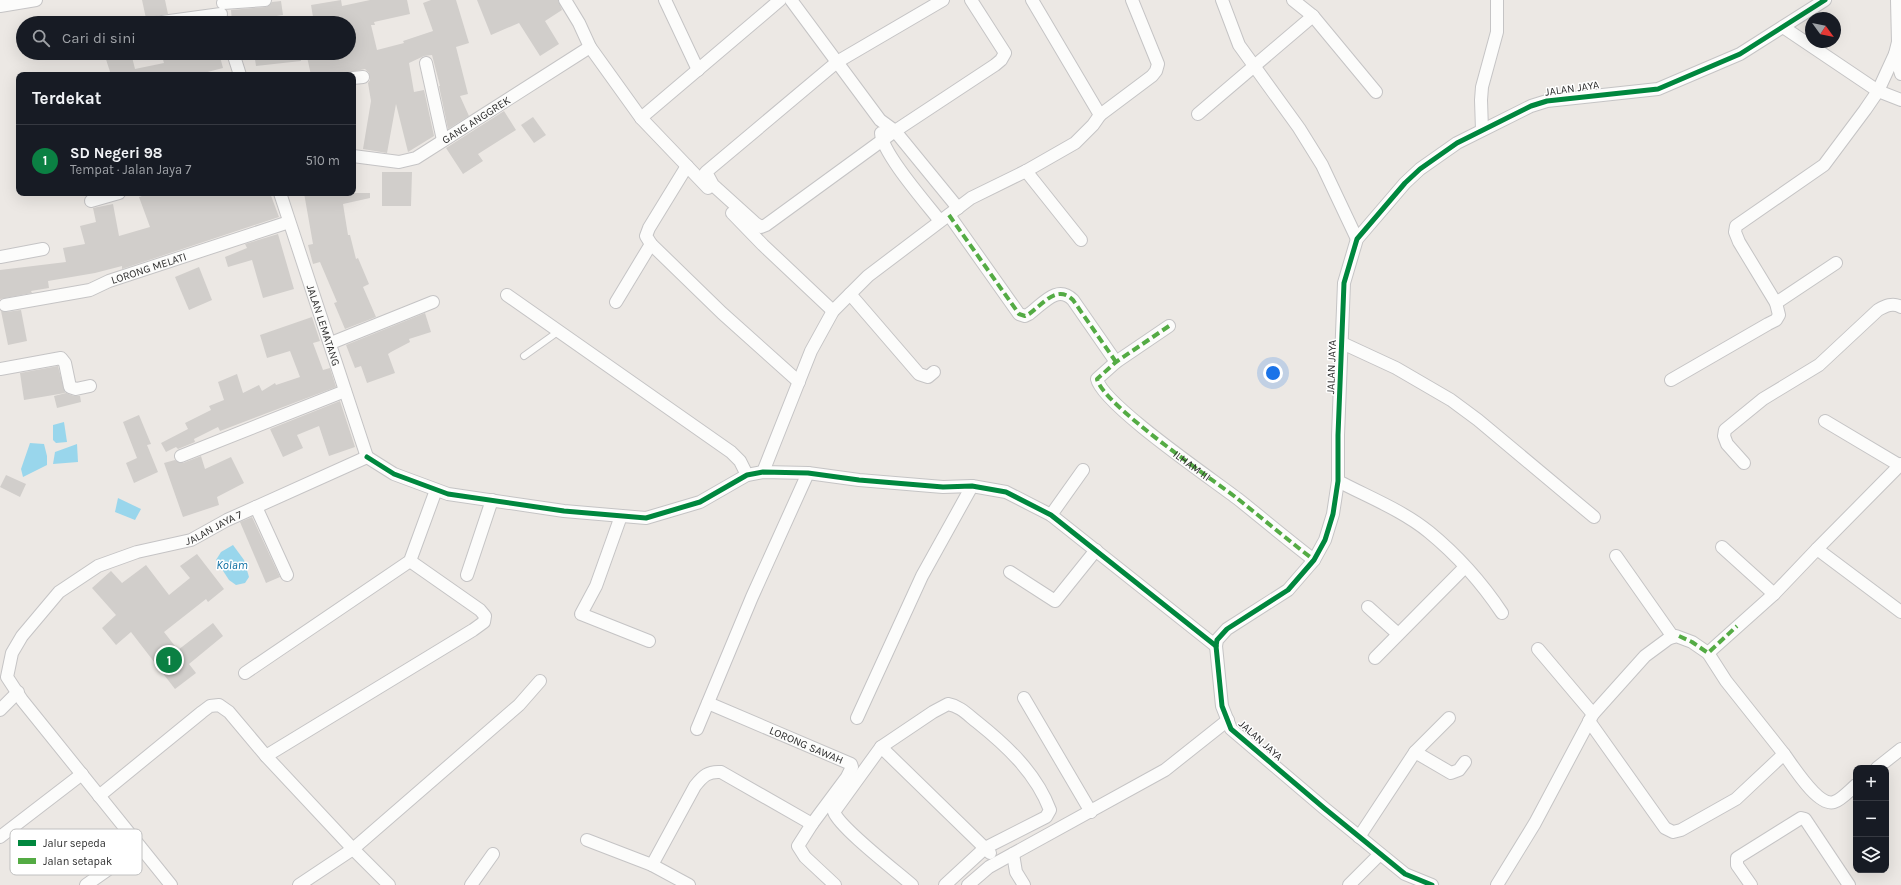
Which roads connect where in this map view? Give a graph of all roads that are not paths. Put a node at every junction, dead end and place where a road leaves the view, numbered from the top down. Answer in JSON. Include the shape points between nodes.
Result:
{"nodes":[{"id":1,"x":36,"y":0,"type":"edge"},
{"id":2,"x":265,"y":0,"type":"edge"},
{"id":3,"x":565,"y":0,"type":"edge"},
{"id":4,"x":665,"y":0,"type":"edge"},
{"id":5,"x":780,"y":0,"type":"edge"},
{"id":6,"x":791,"y":0,"type":"edge"},
{"id":7,"x":943,"y":0,"type":"edge"},
{"id":8,"x":971,"y":0,"type":"edge"},
{"id":9,"x":1032,"y":0,"type":"edge"},
{"id":10,"x":1132,"y":0,"type":"edge"},
{"id":11,"x":1222,"y":0,"type":"edge"},
{"id":12,"x":1293,"y":0,"type":"edge"},
{"id":13,"x":1497,"y":0,"type":"edge"},
{"id":14,"x":1825,"y":0,"type":"edge"},
{"id":15,"x":1897,"y":0,"type":"edge"},
{"id":16,"x":4,"y":4,"type":"edge"},
{"id":17,"x":222,"y":10,"type":"edge"},
{"id":18,"x":191,"y":16,"type":"edge"},
{"id":19,"x":1313,"y":16,"type":"junction"},
{"id":20,"x":1783,"y":27,"type":"junction"},
{"id":21,"x":590,"y":47,"type":"junction"},
{"id":22,"x":1895,"y":54,"type":"junction"},
{"id":23,"x":235,"y":60,"type":"edge"},
{"id":24,"x":837,"y":62,"type":"junction"},
{"id":25,"x":426,"y":63,"type":"dead end"},
{"id":26,"x":1254,"y":66,"type":"junction"},
{"id":27,"x":698,"y":70,"type":"junction"},
{"id":28,"x":239,"y":72,"type":"edge"},
{"id":29,"x":1901,"y":74,"type":"edge"},
{"id":30,"x":1878,"y":91,"type":"junction"},
{"id":31,"x":1376,"y":92,"type":"dead end"},
{"id":32,"x":1901,"y":100,"type":"edge"},
{"id":33,"x":1198,"y":114,"type":"dead end"},
{"id":34,"x":1100,"y":115,"type":"junction"},
{"id":35,"x":641,"y":118,"type":"junction"},
{"id":36,"x":880,"y":120,"type":"junction"},
{"id":37,"x":1482,"y":130,"type":"junction"},
{"id":38,"x":895,"y":131,"type":"junction"},
{"id":39,"x":443,"y":140,"type":"junction"},
{"id":40,"x":881,"y":140,"type":"junction"},
{"id":41,"x":356,"y":156,"type":"edge"},
{"id":42,"x":922,"y":164,"type":"junction"},
{"id":43,"x":687,"y":166,"type":"junction"},
{"id":44,"x":1026,"y":171,"type":"junction"},
{"id":45,"x":907,"y":177,"type":"junction"},
{"id":46,"x":108,"y":196,"type":"edge"},
{"id":47,"x":281,"y":196,"type":"edge"},
{"id":48,"x":91,"y":201,"type":"dead end"},
{"id":49,"x":949,"y":215,"type":"junction"},
{"id":50,"x":289,"y":222,"type":"junction"},
{"id":51,"x":1081,"y":240,"type":"dead end"},
{"id":52,"x":1357,"y":240,"type":"junction"},
{"id":53,"x":650,"y":244,"type":"junction"},
{"id":54,"x":43,"y":249,"type":"dead end"},
{"id":55,"x":0,"y":257,"type":"edge"},
{"id":56,"x":1836,"y":263,"type":"dead end"},
{"id":57,"x":850,"y":294,"type":"junction"},
{"id":58,"x":507,"y":295,"type":"dead end"},
{"id":59,"x":433,"y":302,"type":"dead end"},
{"id":60,"x":616,"y":302,"type":"dead end"},
{"id":61,"x":1776,"y":303,"type":"junction"},
{"id":62,"x":5,"y":305,"type":"dead end"},
{"id":63,"x":1901,"y":307,"type":"edge"},
{"id":64,"x":833,"y":311,"type":"junction"},
{"id":65,"x":1169,"y":326,"type":"dead end"},
{"id":66,"x":559,"y":331,"type":"junction"},
{"id":67,"x":331,"y":343,"type":"junction"},
{"id":68,"x":1342,"y":343,"type":"junction"},
{"id":69,"x":524,"y":356,"type":"dead end"},
{"id":70,"x":1116,"y":362,"type":"junction"},
{"id":71,"x":0,"y":369,"type":"edge"},
{"id":72,"x":934,"y":372,"type":"dead end"},
{"id":73,"x":1671,"y":380,"type":"dead end"},
{"id":74,"x":799,"y":382,"type":"junction"},
{"id":75,"x":90,"y":386,"type":"dead end"},
{"id":76,"x":345,"y":391,"type":"junction"},
{"id":77,"x":1825,"y":421,"type":"dead end"},
{"id":78,"x":181,"y":456,"type":"dead end"},
{"id":79,"x":367,"y":457,"type":"junction"},
{"id":80,"x":1744,"y":463,"type":"dead end"},
{"id":81,"x":1900,"y":464,"type":"edge"},
{"id":82,"x":1083,"y":470,"type":"dead end"},
{"id":83,"x":763,"y":472,"type":"junction"},
{"id":84,"x":808,"y":473,"type":"junction"},
{"id":85,"x":746,"y":475,"type":"junction"},
{"id":86,"x":1338,"y":482,"type":"junction"},
{"id":87,"x":972,"y":486,"type":"junction"},
{"id":88,"x":436,"y":490,"type":"junction"},
{"id":89,"x":492,"y":500,"type":"junction"},
{"id":90,"x":256,"y":507,"type":"junction"},
{"id":91,"x":1051,"y":515,"type":"junction"},
{"id":92,"x":620,"y":516,"type":"junction"},
{"id":93,"x":1594,"y":517,"type":"dead end"},
{"id":94,"x":1722,"y":547,"type":"dead end"},
{"id":95,"x":1817,"y":549,"type":"junction"},
{"id":96,"x":1096,"y":550,"type":"junction"},
{"id":97,"x":1616,"y":556,"type":"dead end"},
{"id":98,"x":1314,"y":560,"type":"junction"},
{"id":99,"x":410,"y":561,"type":"junction"},
{"id":100,"x":1465,"y":567,"type":"junction"},
{"id":101,"x":1010,"y":572,"type":"dead end"},
{"id":102,"x":287,"y":575,"type":"dead end"},
{"id":103,"x":467,"y":575,"type":"dead end"},
{"id":104,"x":1774,"y":594,"type":"junction"},
{"id":105,"x":1368,"y":606,"type":"dead end"},
{"id":106,"x":1901,"y":612,"type":"edge"},
{"id":107,"x":1502,"y":613,"type":"dead end"},
{"id":108,"x":1398,"y":634,"type":"junction"},
{"id":109,"x":1673,"y":637,"type":"junction"},
{"id":110,"x":649,"y":641,"type":"dead end"},
{"id":111,"x":1216,"y":646,"type":"junction"},
{"id":112,"x":1538,"y":649,"type":"dead end"},
{"id":113,"x":1708,"y":653,"type":"junction"},
{"id":114,"x":1375,"y":658,"type":"dead end"},
{"id":115,"x":245,"y":673,"type":"dead end"},
{"id":116,"x":4,"y":674,"type":"edge"},
{"id":117,"x":540,"y":681,"type":"dead end"},
{"id":118,"x":18,"y":692,"type":"junction"},
{"id":119,"x":1024,"y":698,"type":"dead end"},
{"id":120,"x":708,"y":702,"type":"junction"},
{"id":121,"x":0,"y":710,"type":"edge"},
{"id":122,"x":1591,"y":717,"type":"junction"},
{"id":123,"x":857,"y":718,"type":"dead end"},
{"id":124,"x":1449,"y":718,"type":"dead end"},
{"id":125,"x":1228,"y":720,"type":"junction"},
{"id":126,"x":697,"y":729,"type":"dead end"},
{"id":127,"x":881,"y":747,"type":"junction"},
{"id":128,"x":1901,"y":749,"type":"edge"},
{"id":129,"x":1415,"y":752,"type":"junction"},
{"id":130,"x":1784,"y":754,"type":"junction"},
{"id":131,"x":266,"y":756,"type":"junction"},
{"id":132,"x":1465,"y":762,"type":"dead end"},
{"id":133,"x":1881,"y":765,"type":"edge"},
{"id":134,"x":82,"y":774,"type":"junction"},
{"id":135,"x":1853,"y":787,"type":"edge"},
{"id":136,"x":99,"y":796,"type":"junction"},
{"id":137,"x":1091,"y":812,"type":"junction"},
{"id":138,"x":812,"y":824,"type":"junction"},
{"id":139,"x":10,"y":829,"type":"edge"},
{"id":140,"x":10,"y":829,"type":"edge"},
{"id":141,"x":126,"y":829,"type":"edge"},
{"id":142,"x":0,"y":837,"type":"edge"},
{"id":143,"x":1359,"y":837,"type":"junction"},
{"id":144,"x":587,"y":840,"type":"dead end"},
{"id":145,"x":984,"y":848,"type":"junction"},
{"id":146,"x":352,"y":849,"type":"junction"},
{"id":147,"x":142,"y":850,"type":"edge"},
{"id":148,"x":493,"y":854,"type":"dead end"},
{"id":149,"x":1013,"y":854,"type":"junction"},
{"id":150,"x":1380,"y":854,"type":"junction"},
{"id":151,"x":999,"y":861,"type":"junction"},
{"id":152,"x":652,"y":866,"type":"junction"},
{"id":153,"x":100,"y":875,"type":"edge"},
{"id":154,"x":831,"y":884,"type":"edge"},
{"id":155,"x":86,"y":885,"type":"edge"},
{"id":156,"x":170,"y":885,"type":"edge"},
{"id":157,"x":299,"y":885,"type":"edge"},
{"id":158,"x":390,"y":885,"type":"edge"},
{"id":159,"x":471,"y":885,"type":"edge"},
{"id":160,"x":689,"y":885,"type":"edge"},
{"id":161,"x":912,"y":885,"type":"edge"},
{"id":162,"x":945,"y":885,"type":"edge"},
{"id":163,"x":968,"y":885,"type":"edge"},
{"id":164,"x":1024,"y":885,"type":"edge"},
{"id":165,"x":1349,"y":885,"type":"edge"},
{"id":166,"x":1431,"y":885,"type":"edge"},
{"id":167,"x":1497,"y":885,"type":"edge"},
{"id":168,"x":1751,"y":885,"type":"edge"},
{"id":169,"x":1849,"y":885,"type":"edge"}],
"edges":[{"from":1,"to":16,"type":"street"},
{"from":2,"to":17,"type":"street"},
{"from":3,"to":21,"type":"street","via":[[580,23]]},
{"from":4,"to":27,"type":"street"},
{"from":5,"to":27,"type":"street"},
{"from":6,"to":24,"type":"street"},
{"from":7,"to":24,"type":"street"},
{"from":8,"to":38,"type":"street","via":[[1003,49],[1004,56],[984,73]]},
{"from":9,"to":34,"type":"street"},
{"from":10,"to":34,"type":"street","via":[[1158,64],[1156,71],[1143,84]]},
{"from":11,"to":26,"type":"street","via":[[1239,45]]},
{"from":12,"to":19,"type":"street"},
{"from":13,"to":37,"type":"street","via":[[1497,32],[1482,87]]},
{"from":14,"to":20,"type":"street","name":"JALAN JAYA"},
{"from":15,"to":22,"type":"street","via":[[1898,42]]},
{"from":17,"to":18,"type":"street"},
{"from":19,"to":26,"type":"street"},
{"from":19,"to":31,"type":"street"},
{"from":20,"to":30,"type":"street"},
{"from":20,"to":37,"type":"street","name":"JALAN JAYA","via":[[1740,54],[1658,89],[1547,101]]},
{"from":21,"to":35,"type":"street"},
{"from":21,"to":39,"type":"street","name":"GANG ANGGREK"},
{"from":22,"to":29,"type":"street"},
{"from":22,"to":30,"type":"street"},
{"from":23,"to":28,"type":"street"},
{"from":24,"to":36,"type":"street"},
{"from":24,"to":40,"type":"street","via":[[706,172],[706,176],[722,194],[760,227]]},
{"from":25,"to":39,"type":"street"},
{"from":26,"to":33,"type":"street"},
{"from":26,"to":52,"type":"street","via":[[1322,165]]},
{"from":27,"to":35,"type":"street"},
{"from":30,"to":32,"type":"street"},
{"from":30,"to":61,"type":"street","via":[[1824,165],[1736,226],[1735,232],[1739,242]]},
{"from":34,"to":44,"type":"street","via":[[1075,143]]},
{"from":35,"to":43,"type":"street"},
{"from":36,"to":38,"type":"street"},
{"from":36,"to":40,"type":"street"},
{"from":37,"to":52,"type":"street","name":"JALAN JAYA","via":[[1457,143],[1420,169],[1398,190]]},
{"from":38,"to":40,"type":"street"},
{"from":38,"to":42,"type":"street"},
{"from":39,"to":41,"type":"street","name":"GANG ANGGREK","via":[[406,162]]},
{"from":40,"to":45,"type":"street"},
{"from":42,"to":45,"type":"street"},
{"from":42,"to":49,"type":"street"},
{"from":43,"to":53,"type":"street","via":[[649,228],[646,236]]},
{"from":43,"to":64,"type":"street","via":[[763,245]]},
{"from":44,"to":49,"type":"street","via":[[971,198]]},
{"from":44,"to":51,"type":"street"},
{"from":45,"to":49,"type":"street"},
{"from":46,"to":48,"type":"street"},
{"from":47,"to":50,"type":"street","name":"JALAN LEMATANG"},
{"from":49,"to":57,"type":"street","via":[[868,276]]},
{"from":49,"to":70,"type":"street","via":[[1019,314],[1025,316],[1054,295],[1065,294],[1073,300]]},
{"from":50,"to":62,"type":"street","name":"LORONG MELATI","via":[[109,281],[90,290]]},
{"from":50,"to":67,"type":"street","name":"JALAN LEMATANG"},
{"from":52,"to":68,"type":"street","name":"JALAN JAYA","via":[[1344,283]]},
{"from":53,"to":60,"type":"street"},
{"from":53,"to":74,"type":"street"},
{"from":54,"to":55,"type":"street"},
{"from":56,"to":61,"type":"street"},
{"from":57,"to":64,"type":"street"},
{"from":57,"to":72,"type":"street","via":[[918,374],[928,377]]},
{"from":58,"to":66,"type":"street"},
{"from":59,"to":67,"type":"street"},
{"from":61,"to":73,"type":"street","via":[[1779,310],[1776,320]]},
{"from":63,"to":80,"type":"street","via":[[1897,304],[1878,310],[1819,365],[1763,400],[1731,424],[1725,430],[1724,436],[1727,444]]},
{"from":64,"to":74,"type":"street","via":[[811,351]]},
{"from":65,"to":70,"type":"street","name":"ILHAM III"},
{"from":66,"to":69,"type":"lane"},
{"from":66,"to":85,"type":"street","via":[[731,452],[740,461]]},
{"from":67,"to":76,"type":"street","name":"JALAN LEMATANG"},
{"from":68,"to":86,"type":"street","name":"JALAN JAYA"},
{"from":68,"to":93,"type":"street","via":[[1396,368],[1451,400]]},
{"from":70,"to":98,"type":"street","name":"ILHAM III","via":[[1097,379],[1107,395],[1127,415]]},
{"from":71,"to":75,"type":"street","via":[[61,358],[65,363],[70,387],[76,389]]},
{"from":74,"to":83,"type":"street"},
{"from":76,"to":78,"type":"street"},
{"from":76,"to":79,"type":"street","name":"JALAN LEMATANG"},
{"from":77,"to":81,"type":"street"},
{"from":79,"to":88,"type":"street","via":[[394,474]]},
{"from":79,"to":90,"type":"street","name":"JALAN JAYA 7"},
{"from":81,"to":95,"type":"street"},
{"from":82,"to":91,"type":"street"},
{"from":83,"to":84,"type":"street"},
{"from":83,"to":85,"type":"street"},
{"from":84,"to":87,"type":"street","via":[[935,487]]},
{"from":84,"to":120,"type":"street"},
{"from":85,"to":92,"type":"street","via":[[700,502],[646,518]]},
{"from":86,"to":98,"type":"street","name":"JALAN JAYA","via":[[1329,527]]},
{"from":86,"to":100,"type":"street","via":[[1396,511],[1428,532]]},
{"from":87,"to":91,"type":"street","via":[[1006,492]]},
{"from":87,"to":123,"type":"street","via":[[922,576]]},
{"from":88,"to":89,"type":"street"},
{"from":88,"to":99,"type":"street"},
{"from":89,"to":92,"type":"street"},
{"from":89,"to":103,"type":"street"},
{"from":90,"to":102,"type":"street"},
{"from":90,"to":116,"type":"street","name":"JALAN JAYA 7","via":[[191,540],[137,552],[98,566],[59,592],[22,636]]},
{"from":91,"to":96,"type":"street"},
{"from":92,"to":110,"type":"street","via":[[596,586],[581,614]]},
{"from":94,"to":104,"type":"street"},
{"from":95,"to":104,"type":"street"},
{"from":95,"to":106,"type":"street"},
{"from":96,"to":101,"type":"street","via":[[1055,601]]},
{"from":96,"to":111,"type":"street"},
{"from":97,"to":109,"type":"street"},
{"from":98,"to":111,"type":"street","name":"JALAN JAYA","via":[[1288,590],[1227,629],[1217,640]]},
{"from":99,"to":115,"type":"street"},
{"from":99,"to":131,"type":"street","via":[[480,610],[485,616],[484,622]]},
{"from":100,"to":107,"type":"street","via":[[1487,590]]},
{"from":100,"to":108,"type":"street"},
{"from":104,"to":113,"type":"street"},
{"from":105,"to":108,"type":"street"},
{"from":108,"to":114,"type":"street"},
{"from":109,"to":113,"type":"street","via":[[1685,638]]},
{"from":109,"to":122,"type":"street","via":[[1645,656]]},
{"from":111,"to":125,"type":"street","name":"JALAN JAYA","via":[[1222,706]]},
{"from":112,"to":122,"type":"street"},
{"from":113,"to":130,"type":"street","via":[[1726,681]]},
{"from":116,"to":118,"type":"street"},
{"from":117,"to":146,"type":"street","via":[[519,705]]},
{"from":118,"to":121,"type":"street"},
{"from":118,"to":134,"type":"street"},
{"from":119,"to":137,"type":"street"},
{"from":120,"to":126,"type":"street"},
{"from":120,"to":138,"type":"street","name":"LORONG SAWAH","via":[[851,764],[847,777]]},
{"from":122,"to":130,"type":"street","via":[[1665,828],[1673,832],[1736,799]]},
{"from":122,"to":167,"type":"street","via":[[1535,823]]},
{"from":124,"to":129,"type":"street"},
{"from":125,"to":137,"type":"street","via":[[1165,770]]},
{"from":125,"to":143,"type":"street","name":"JALAN JAYA","via":[[1232,729]]},
{"from":127,"to":145,"type":"street"},
{"from":127,"to":145,"type":"street","via":[[948,704],[960,708],[1002,742],[1031,775],[1048,805],[1049,813],[1046,818],[1035,824]]},
{"from":127,"to":161,"type":"street","via":[[834,812],[850,832]]},
{"from":128,"to":133,"type":"street"},
{"from":129,"to":132,"type":"street","via":[[1451,773],[1459,770]]},
{"from":129,"to":143,"type":"street"},
{"from":130,"to":135,"type":"street","via":[[1818,798],[1835,802]]},
{"from":131,"to":136,"type":"street","via":[[229,712],[215,704]]},
{"from":131,"to":146,"type":"street"},
{"from":134,"to":136,"type":"street"},
{"from":134,"to":139,"type":"street"},
{"from":136,"to":141,"type":"street"},
{"from":137,"to":149,"type":"street"},
{"from":138,"to":152,"type":"street","via":[[721,772],[710,772],[695,786]]},
{"from":138,"to":154,"type":"street","name":"LORONG SAWAH","via":[[798,846]]},
{"from":140,"to":142,"type":"street"},
{"from":143,"to":150,"type":"street","name":"JALAN JAYA"},
{"from":144,"to":152,"type":"street"},
{"from":145,"to":151,"type":"street"},
{"from":145,"to":162,"type":"street"},
{"from":146,"to":157,"type":"street"},
{"from":146,"to":158,"type":"street"},
{"from":147,"to":156,"type":"street"},
{"from":148,"to":159,"type":"street"},
{"from":149,"to":151,"type":"street"},
{"from":149,"to":164,"type":"street","via":[[1016,872]]},
{"from":150,"to":165,"type":"street"},
{"from":150,"to":166,"type":"street","name":"JALAN JAYA","via":[[1405,874]]},
{"from":151,"to":163,"type":"street"},
{"from":152,"to":160,"type":"street"},
{"from":153,"to":155,"type":"street"},
{"from":168,"to":169,"type":"street","via":[[1737,865],[1737,858],[1801,818],[1805,820]]}]}
